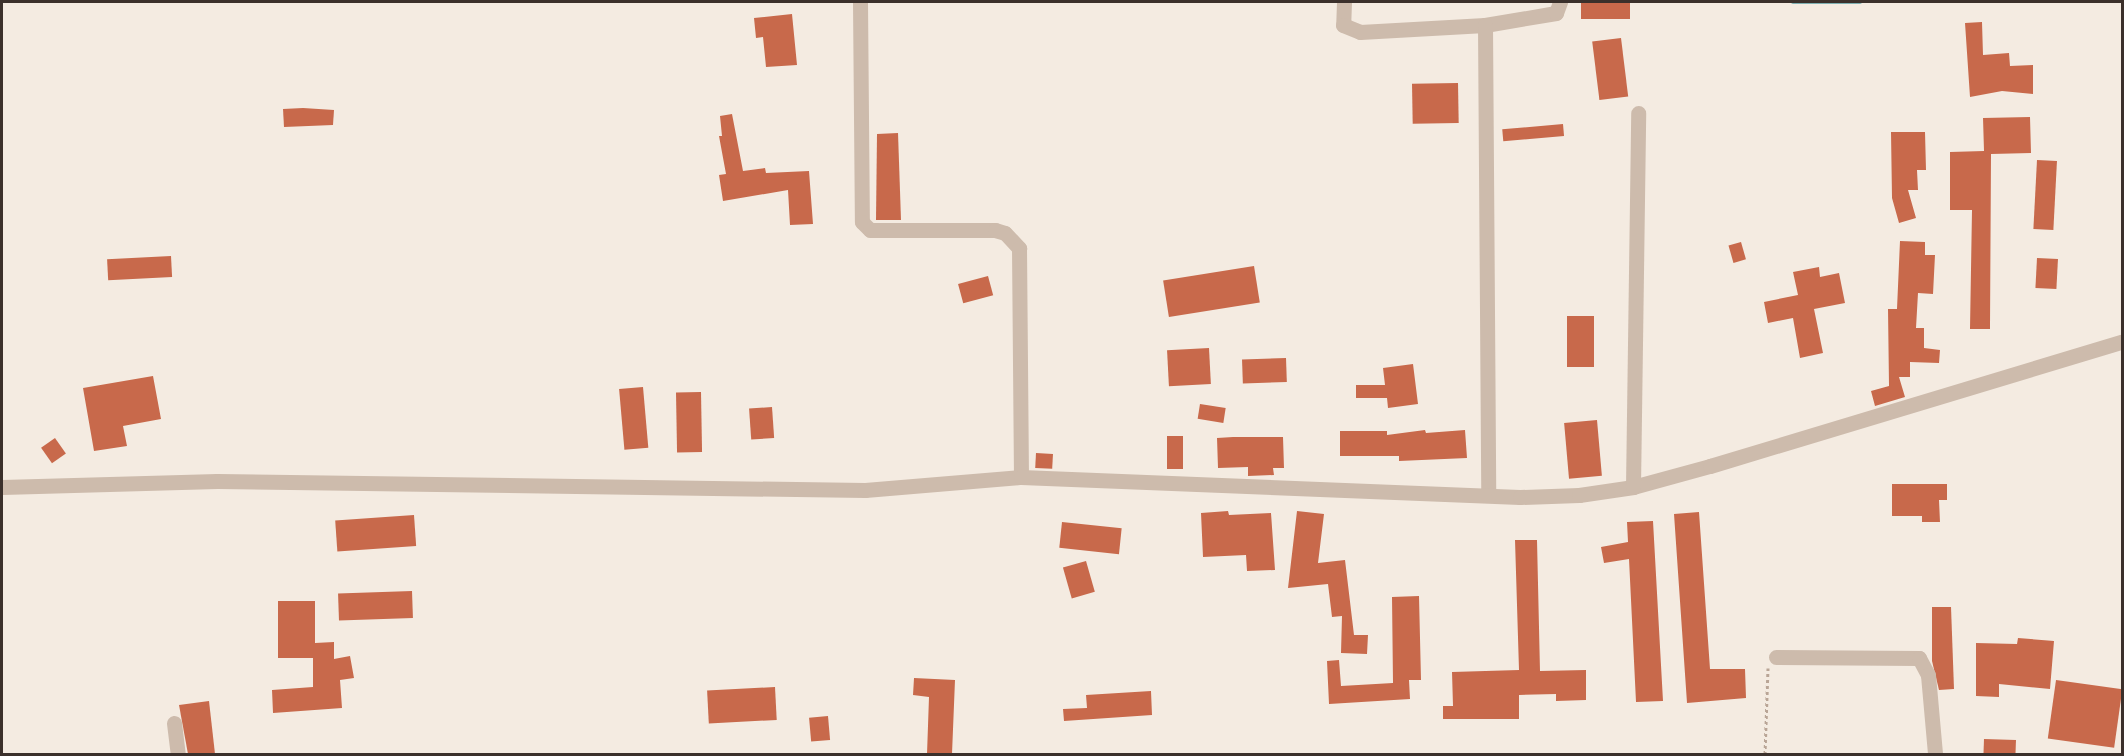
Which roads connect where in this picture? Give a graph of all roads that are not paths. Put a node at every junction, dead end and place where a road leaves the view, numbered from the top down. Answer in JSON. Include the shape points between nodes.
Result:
{"nodes":[{"id":1,"x":860,"y":2,"type":"edge"},
{"id":2,"x":1344,"y":2,"type":"edge"},
{"id":3,"x":1560,"y":2,"type":"edge"},
{"id":4,"x":1485,"y":25,"type":"junction"},
{"id":5,"x":1638,"y":113,"type":"dead end"},
{"id":6,"x":2122,"y":342,"type":"edge"},
{"id":7,"x":1021,"y":477,"type":"junction"},
{"id":8,"x":2,"y":487,"type":"edge"},
{"id":9,"x":1633,"y":487,"type":"junction"},
{"id":10,"x":1488,"y":495,"type":"junction"},
{"id":11,"x":1776,"y":657,"type":"road end"},
{"id":12,"x":174,"y":723,"type":"dead end"},
{"id":13,"x":178,"y":754,"type":"edge"},
{"id":14,"x":1935,"y":754,"type":"edge"}],
"edges":[{"from":1,"to":7,"type":"street","via":[[862,222],[870,230],[995,230],[1005,233],[1019,248]]},
{"from":2,"to":4,"type":"street","via":[[1347,30]]},
{"from":3,"to":4,"type":"street","via":[[1557,13]]},
{"from":4,"to":10,"type":"street"},
{"from":5,"to":9,"type":"street"},
{"from":6,"to":9,"type":"street"},
{"from":7,"to":8,"type":"street","via":[[865,490],[217,481]]},
{"from":7,"to":10,"type":"street"},
{"from":9,"to":10,"type":"street","via":[[1579,495]]},
{"from":11,"to":14,"type":"street","via":[[1919,658],[1928,675]]},
{"from":12,"to":13,"type":"street"}]}
